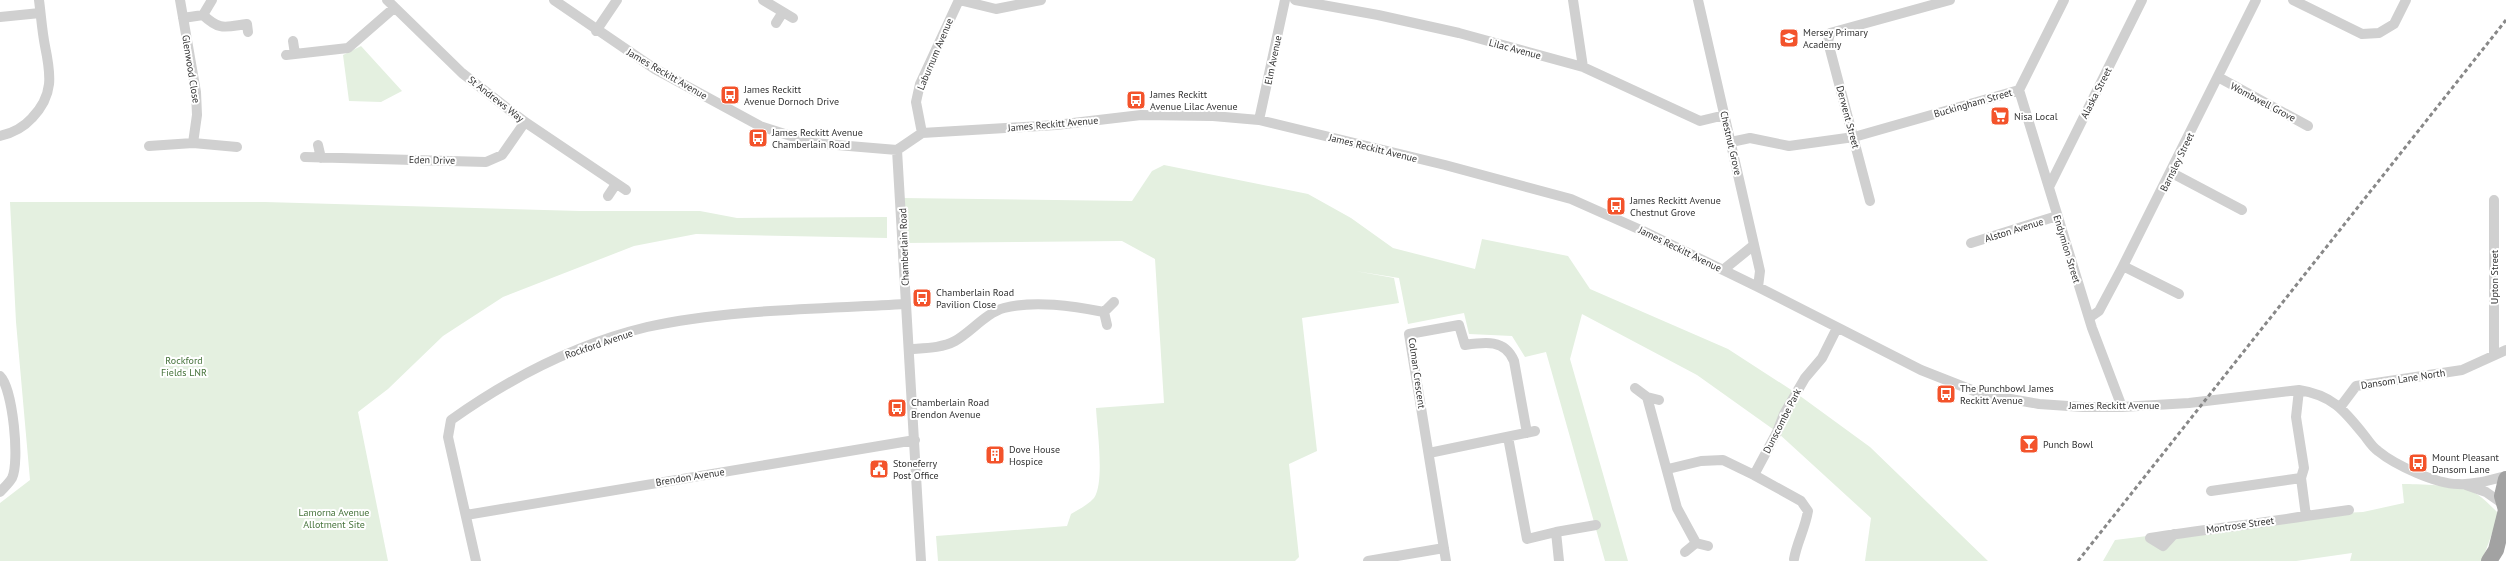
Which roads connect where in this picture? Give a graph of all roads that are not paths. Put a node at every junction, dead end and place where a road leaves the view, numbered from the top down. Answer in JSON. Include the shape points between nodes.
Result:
{"nodes":[{"id":1,"x":39,"y":0,"type":"edge"},
{"id":2,"x":180,"y":0,"type":"edge"},
{"id":3,"x":554,"y":0,"type":"edge"},
{"id":4,"x":617,"y":0,"type":"edge"},
{"id":5,"x":763,"y":0,"type":"edge"},
{"id":6,"x":959,"y":0,"type":"edge"},
{"id":7,"x":1041,"y":0,"type":"edge"},
{"id":8,"x":1285,"y":0,"type":"edge"},
{"id":9,"x":1295,"y":0,"type":"edge"},
{"id":10,"x":1573,"y":0,"type":"edge"},
{"id":11,"x":1698,"y":0,"type":"edge"},
{"id":12,"x":1950,"y":0,"type":"edge"},
{"id":13,"x":2064,"y":0,"type":"edge"},
{"id":14,"x":2142,"y":0,"type":"edge"},
{"id":15,"x":2256,"y":0,"type":"edge"},
{"id":16,"x":2293,"y":0,"type":"edge"},
{"id":17,"x":2406,"y":0,"type":"edge"},
{"id":18,"x":211,"y":2,"type":"edge"},
{"id":19,"x":390,"y":4,"type":"edge"},
{"id":20,"x":783,"y":12,"type":"junction"},
{"id":21,"x":40,"y":13,"type":"junction"},
{"id":22,"x":203,"y":15,"type":"junction"},
{"id":23,"x":0,"y":17,"type":"edge"},
{"id":24,"x":182,"y":18,"type":"junction"},
{"id":25,"x":792,"y":18,"type":"dead end"},
{"id":26,"x":776,"y":23,"type":"dead end"},
{"id":27,"x":596,"y":31,"type":"junction"},
{"id":28,"x":248,"y":32,"type":"dead end"},
{"id":29,"x":293,"y":41,"type":"dead end"},
{"id":30,"x":1583,"y":68,"type":"junction"},
{"id":31,"x":2218,"y":77,"type":"junction"},
{"id":32,"x":2019,"y":90,"type":"junction"},
{"id":33,"x":1725,"y":115,"type":"junction"},
{"id":34,"x":1259,"y":120,"type":"junction"},
{"id":35,"x":524,"y":122,"type":"junction"},
{"id":36,"x":2308,"y":126,"type":"dead end"},
{"id":37,"x":922,"y":133,"type":"junction"},
{"id":38,"x":0,"y":136,"type":"edge"},
{"id":39,"x":1854,"y":137,"type":"junction"},
{"id":40,"x":1731,"y":142,"type":"junction"},
{"id":41,"x":193,"y":144,"type":"junction"},
{"id":42,"x":318,"y":145,"type":"dead end"},
{"id":43,"x":149,"y":146,"type":"dead end"},
{"id":44,"x":237,"y":147,"type":"dead end"},
{"id":45,"x":897,"y":150,"type":"junction"},
{"id":46,"x":305,"y":157,"type":"dead end"},
{"id":47,"x":321,"y":158,"type":"junction"},
{"id":48,"x":2172,"y":173,"type":"junction"},
{"id":49,"x":616,"y":184,"type":"junction"},
{"id":50,"x":2049,"y":187,"type":"junction"},
{"id":51,"x":626,"y":190,"type":"dead end"},
{"id":52,"x":608,"y":196,"type":"dead end"},
{"id":53,"x":2494,"y":200,"type":"dead end"},
{"id":54,"x":1870,"y":201,"type":"dead end"},
{"id":55,"x":2242,"y":210,"type":"dead end"},
{"id":56,"x":2057,"y":216,"type":"junction"},
{"id":57,"x":1971,"y":243,"type":"dead end"},
{"id":58,"x":1754,"y":244,"type":"junction"},
{"id":59,"x":2123,"y":266,"type":"junction"},
{"id":60,"x":1723,"y":270,"type":"junction"},
{"id":61,"x":1758,"y":286,"type":"junction"},
{"id":62,"x":2179,"y":294,"type":"dead end"},
{"id":63,"x":1114,"y":302,"type":"dead end"},
{"id":64,"x":906,"y":304,"type":"junction"},
{"id":65,"x":1104,"y":312,"type":"junction"},
{"id":66,"x":2089,"y":318,"type":"junction"},
{"id":67,"x":1108,"y":325,"type":"dead end"},
{"id":68,"x":1837,"y":328,"type":"junction"},
{"id":69,"x":910,"y":349,"type":"junction"},
{"id":70,"x":2506,"y":350,"type":"edge"},
{"id":71,"x":2494,"y":355,"type":"junction"},
{"id":72,"x":0,"y":376,"type":"edge"},
{"id":73,"x":1636,"y":388,"type":"dead end"},
{"id":74,"x":2299,"y":390,"type":"junction"},
{"id":75,"x":1647,"y":397,"type":"junction"},
{"id":76,"x":1659,"y":400,"type":"dead end"},
{"id":77,"x":2340,"y":406,"type":"junction"},
{"id":78,"x":2122,"y":407,"type":"junction"},
{"id":79,"x":1508,"y":437,"type":"junction"},
{"id":80,"x":915,"y":440,"type":"junction"},
{"id":81,"x":1429,"y":453,"type":"junction"},
{"id":82,"x":1668,"y":470,"type":"junction"},
{"id":83,"x":1754,"y":474,"type":"junction"},
{"id":84,"x":2506,"y":476,"type":"edge"},
{"id":85,"x":2301,"y":478,"type":"junction"},
{"id":86,"x":2506,"y":479,"type":"edge"},
{"id":87,"x":2464,"y":484,"type":"junction"},
{"id":88,"x":2211,"y":491,"type":"dead end"},
{"id":89,"x":0,"y":492,"type":"edge"},
{"id":90,"x":2505,"y":508,"type":"edge"},
{"id":91,"x":2349,"y":510,"type":"dead end"},
{"id":92,"x":466,"y":515,"type":"junction"},
{"id":93,"x":2306,"y":516,"type":"junction"},
{"id":94,"x":1596,"y":525,"type":"dead end"},
{"id":95,"x":1556,"y":532,"type":"junction"},
{"id":96,"x":2174,"y":534,"type":"dead end"},
{"id":97,"x":1696,"y":543,"type":"junction"},
{"id":98,"x":1708,"y":546,"type":"dead end"},
{"id":99,"x":1444,"y":548,"type":"junction"},
{"id":100,"x":2497,"y":550,"type":"edge"},
{"id":101,"x":1685,"y":552,"type":"dead end"},
{"id":102,"x":1793,"y":560,"type":"edge"},
{"id":103,"x":476,"y":561,"type":"edge"},
{"id":104,"x":921,"y":561,"type":"edge"},
{"id":105,"x":1368,"y":561,"type":"edge"},
{"id":106,"x":1446,"y":561,"type":"edge"},
{"id":107,"x":1559,"y":561,"type":"edge"}],
"edges":[{"from":1,"to":21,"type":"street"},
{"from":2,"to":24,"type":"street","name":"Glenwood Close"},
{"from":3,"to":27,"type":"street","name":"James Reckitt Avenue"},
{"from":4,"to":27,"type":"street"},
{"from":5,"to":20,"type":"street"},
{"from":6,"to":7,"type":"street","via":[[996,9]]},
{"from":6,"to":37,"type":"street","name":"Laburnum Avenue","via":[[920,84],[916,102]]},
{"from":8,"to":34,"type":"street","name":"Elm Avenue"},
{"from":9,"to":30,"type":"street","name":"Lilac Avenue","via":[[1378,15],[1459,34]]},
{"from":10,"to":30,"type":"street"},
{"from":11,"to":33,"type":"street","name":"Chestnut Grove"},
{"from":12,"to":39,"type":"street","name":"Derwent Street","via":[[1830,33],[1828,42]]},
{"from":13,"to":32,"type":"street","name":"Buckingham Street"},
{"from":14,"to":50,"type":"street","name":"Alaska Street"},
{"from":15,"to":31,"type":"street","name":"Barnsley Street"},
{"from":16,"to":17,"type":"street","via":[[2362,34],[2379,33],[2394,24]]},
{"from":18,"to":22,"type":"street"},
{"from":19,"to":29,"type":"street","via":[[348,48],[291,55]]},
{"from":19,"to":35,"type":"street","name":"St Andrews Way","via":[[462,73]]},
{"from":20,"to":25,"type":"street"},
{"from":20,"to":26,"type":"street"},
{"from":21,"to":23,"type":"street"},
{"from":21,"to":38,"type":"street","via":[[50,64],[47,94],[40,110],[29,121],[18,130]]},
{"from":22,"to":24,"type":"street"},
{"from":22,"to":28,"type":"street","via":[[214,26],[222,28],[247,24]]},
{"from":24,"to":41,"type":"street","name":"Glenwood Close","via":[[196,92],[197,115]]},
{"from":27,"to":45,"type":"street","name":"James Reckitt Avenue","via":[[655,69],[760,126],[813,143]]},
{"from":30,"to":33,"type":"street","name":"Lilac Avenue","via":[[1700,121]]},
{"from":31,"to":36,"type":"street","name":"Wombwell Grove"},
{"from":31,"to":48,"type":"street","name":"Barnsley Street"},
{"from":32,"to":39,"type":"street","name":"Buckingham Street"},
{"from":32,"to":50,"type":"street","name":"Endymion Street"},
{"from":33,"to":40,"type":"street","name":"Chestnut Grove"},
{"from":34,"to":37,"type":"street","name":"James Reckitt Avenue","via":[[1140,114],[1056,125]]},
{"from":34,"to":60,"type":"street","name":"James Reckitt Avenue","via":[[1445,165],[1570,199]]},
{"from":35,"to":47,"type":"street","name":"Eden Drive","via":[[502,155],[486,162]]},
{"from":35,"to":49,"type":"street","name":"St Andrews Way"},
{"from":37,"to":45,"type":"street"},
{"from":39,"to":40,"type":"street","via":[[1789,146],[1750,138]]},
{"from":39,"to":54,"type":"street","name":"Derwent Street"},
{"from":40,"to":58,"type":"street","name":"Chestnut Grove"},
{"from":41,"to":43,"type":"street"},
{"from":41,"to":44,"type":"street"},
{"from":42,"to":47,"type":"street"},
{"from":45,"to":64,"type":"street","name":"Chamberlain Road"},
{"from":46,"to":47,"type":"street","name":"Eden Drive"},
{"from":48,"to":55,"type":"street"},
{"from":48,"to":59,"type":"street","name":"Barnsley Street"},
{"from":49,"to":51,"type":"street","name":"St Andrews Way"},
{"from":49,"to":52,"type":"street"},
{"from":50,"to":56,"type":"street","name":"Endymion Street"},
{"from":53,"to":71,"type":"street","name":"Upton Street"},
{"from":56,"to":57,"type":"street","name":"Alston Avenue"},
{"from":56,"to":66,"type":"street","name":"Endymion Street"},
{"from":58,"to":60,"type":"street"},
{"from":58,"to":61,"type":"street","name":"Chestnut Grove","via":[[1760,271]]},
{"from":59,"to":62,"type":"street"},
{"from":59,"to":66,"type":"street","name":"Barnsley Street","via":[[2099,311]]},
{"from":60,"to":61,"type":"street","name":"James Reckitt Avenue"},
{"from":61,"to":68,"type":"street","name":"James Reckitt Avenue"},
{"from":63,"to":65,"type":"street"},
{"from":64,"to":69,"type":"street","name":"Chamberlain Road"},
{"from":64,"to":92,"type":"street","name":"Rockford Avenue","via":[[687,320],[645,328],[574,351],[533,368],[498,387],[451,420],[448,437]]},
{"from":65,"to":67,"type":"street"},
{"from":65,"to":69,"type":"street","via":[[1076,307],[1002,308],[956,341],[940,346]]},
{"from":66,"to":78,"type":"street","name":"Endymion Street"},
{"from":68,"to":78,"type":"street","name":"James Reckitt Avenue","via":[[1921,370],[1982,394],[2038,404]]},
{"from":68,"to":83,"type":"street","name":"Dunscombe Park","via":[[1822,358],[1805,378],[1784,414]]},
{"from":69,"to":80,"type":"street","name":"Chamberlain Road"},
{"from":70,"to":71,"type":"street","name":"Dansom Lane North"},
{"from":71,"to":77,"type":"street","name":"Dansom Lane North","via":[[2462,370],[2356,386]]},
{"from":72,"to":89,"type":"street","via":[[11,405],[15,458],[12,478]]},
{"from":73,"to":75,"type":"street"},
{"from":74,"to":77,"type":"street","via":[[2316,393]]},
{"from":74,"to":78,"type":"street","name":"James Reckitt Avenue","via":[[2189,403]]},
{"from":74,"to":85,"type":"street","via":[[2296,417],[2304,468]]},
{"from":75,"to":76,"type":"street"},
{"from":75,"to":82,"type":"street"},
{"from":77,"to":87,"type":"street","via":[[2377,451],[2404,467],[2445,483]]},
{"from":79,"to":81,"type":"street"},
{"from":79,"to":81,"type":"street","name":"Colman Crescent","via":[[1531,432],[1510,351],[1497,344],[1465,345],[1459,325],[1410,334]]},
{"from":79,"to":95,"type":"street","via":[[1527,539]]},
{"from":80,"to":92,"type":"street","name":"Brendon Avenue"},
{"from":80,"to":104,"type":"street","name":"Chamberlain Road"},
{"from":81,"to":99,"type":"street","name":"Colman Crescent"},
{"from":82,"to":83,"type":"street","via":[[1701,461],[1722,460]]},
{"from":82,"to":97,"type":"street","via":[[1677,508]]},
{"from":83,"to":102,"type":"street","via":[[1801,501],[1808,511],[1805,527],[1796,542]]},
{"from":84,"to":87,"type":"street"},
{"from":85,"to":88,"type":"street"},
{"from":85,"to":93,"type":"street"},
{"from":86,"to":90,"type":"highway","via":[[2502,488]]},
{"from":87,"to":90,"type":"street","via":[[2486,492]]},
{"from":90,"to":100,"type":"highway"},
{"from":91,"to":93,"type":"street","name":"Montrose Street"},
{"from":92,"to":103,"type":"street","name":"Rockford Avenue"},
{"from":93,"to":96,"type":"street","name":"Montrose Street"},
{"from":94,"to":95,"type":"street"},
{"from":95,"to":107,"type":"street"},
{"from":97,"to":98,"type":"street"},
{"from":97,"to":101,"type":"street"},
{"from":99,"to":105,"type":"street"},
{"from":99,"to":106,"type":"street","name":"Colman Crescent"}]}
